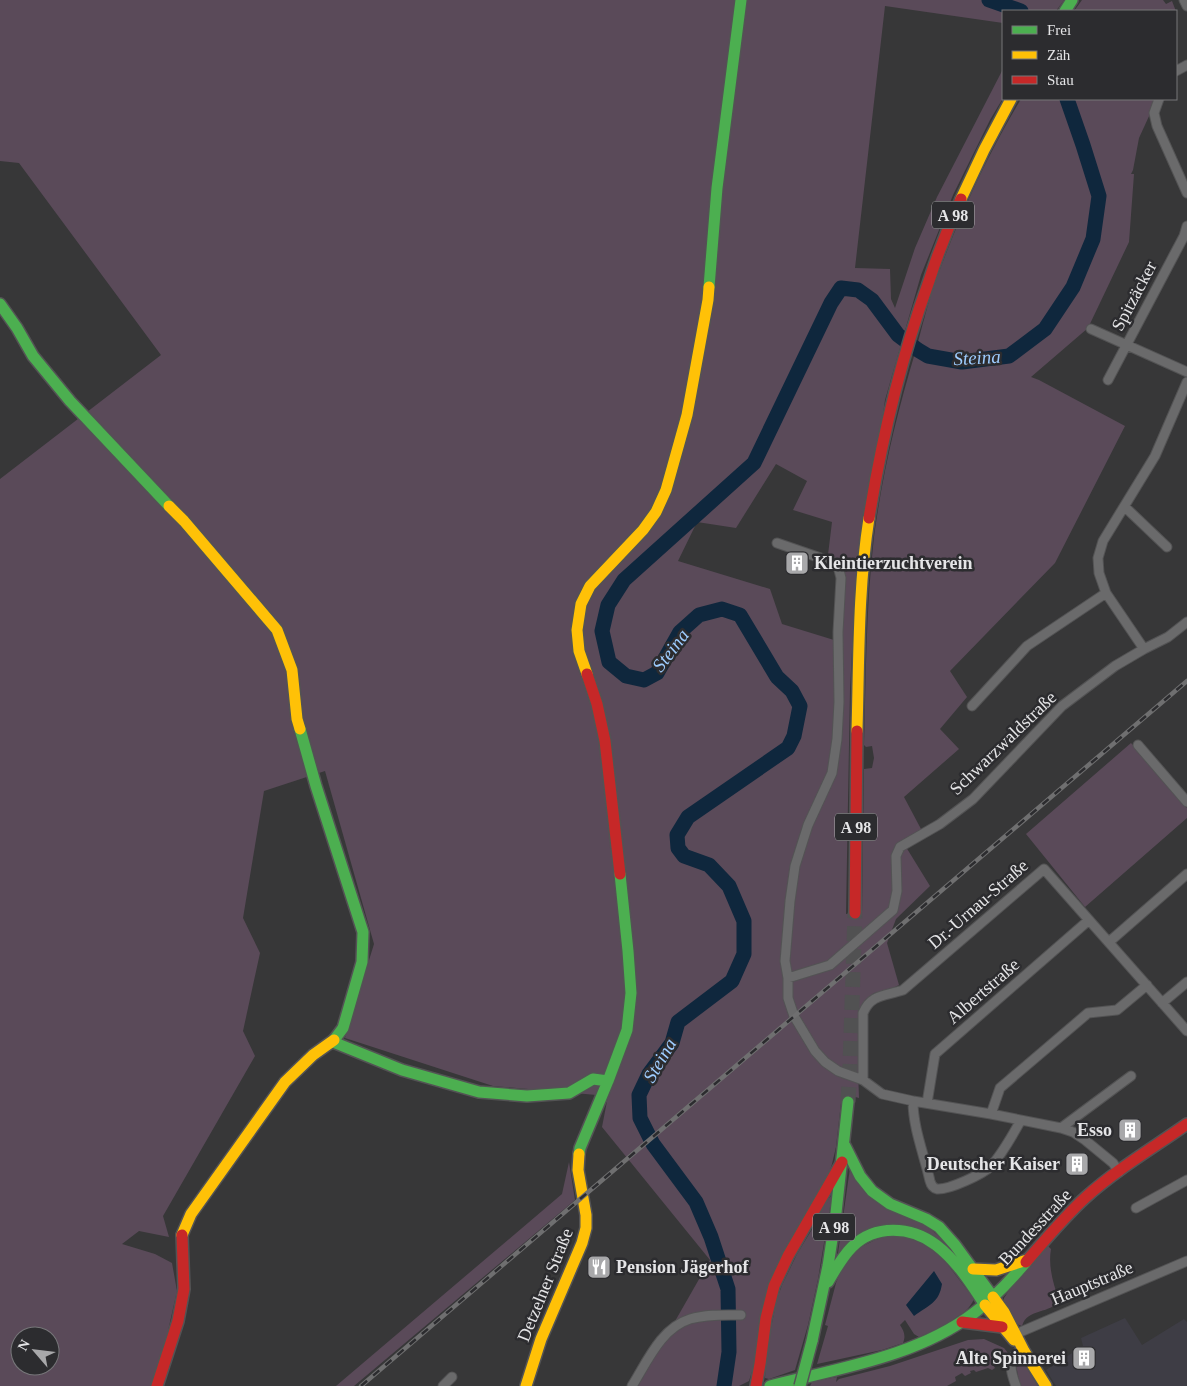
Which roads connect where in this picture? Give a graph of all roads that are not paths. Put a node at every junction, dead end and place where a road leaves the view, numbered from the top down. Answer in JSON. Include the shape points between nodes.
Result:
{"nodes":[{"id":1,"x":741,"y":0,"type":"edge"},
{"id":2,"x":1184,"y":0,"type":"edge"},
{"id":3,"x":1187,"y":6,"type":"edge"},
{"id":4,"x":1010,"y":100,"type":"edge"},
{"id":5,"x":1159,"y":100,"type":"edge"},
{"id":6,"x":1187,"y":193,"type":"edge"},
{"id":7,"x":1187,"y":226,"type":"edge"},
{"id":8,"x":0,"y":304,"type":"edge"},
{"id":9,"x":1092,"y":329,"type":"dead end"},
{"id":10,"x":1126,"y":345,"type":"junction"},
{"id":11,"x":1187,"y":372,"type":"edge"},
{"id":12,"x":1108,"y":380,"type":"dead end"},
{"id":13,"x":1187,"y":382,"type":"edge"},
{"id":14,"x":1126,"y":507,"type":"junction"},
{"id":15,"x":777,"y":543,"type":"dead end"},
{"id":16,"x":1166,"y":547,"type":"dead end"},
{"id":17,"x":1106,"y":593,"type":"junction"},
{"id":18,"x":1187,"y":622,"type":"edge"},
{"id":19,"x":1144,"y":648,"type":"junction"},
{"id":20,"x":972,"y":706,"type":"dead end"},
{"id":21,"x":1138,"y":745,"type":"dead end"},
{"id":22,"x":1187,"y":802,"type":"edge"},
{"id":23,"x":1187,"y":874,"type":"edge"},
{"id":24,"x":855,"y":913,"type":"tunnel mouth"},
{"id":25,"x":1089,"y":920,"type":"junction"},
{"id":26,"x":1109,"y":942,"type":"junction"},
{"id":27,"x":788,"y":978,"type":"junction"},
{"id":28,"x":1187,"y":982,"type":"edge"},
{"id":29,"x":1147,"y":985,"type":"junction"},
{"id":30,"x":1162,"y":1003,"type":"junction"},
{"id":31,"x":1187,"y":1031,"type":"edge"},
{"id":32,"x":333,"y":1042,"type":"junction"},
{"id":33,"x":1131,"y":1076,"type":"dead end"},
{"id":34,"x":862,"y":1080,"type":"junction"},
{"id":35,"x":608,"y":1081,"type":"junction"},
{"id":36,"x":913,"y":1101,"type":"junction"},
{"id":37,"x":848,"y":1102,"type":"tunnel mouth"},
{"id":38,"x":927,"y":1103,"type":"junction"},
{"id":39,"x":991,"y":1114,"type":"junction"},
{"id":40,"x":1021,"y":1120,"type":"junction"},
{"id":41,"x":1187,"y":1124,"type":"edge"},
{"id":42,"x":1061,"y":1128,"type":"junction"},
{"id":43,"x":844,"y":1143,"type":"junction"},
{"id":44,"x":842,"y":1162,"type":"junction"},
{"id":45,"x":1119,"y":1172,"type":"junction"},
{"id":46,"x":1187,"y":1180,"type":"edge"},
{"id":47,"x":1136,"y":1208,"type":"dead end"},
{"id":48,"x":1027,"y":1260,"type":"junction"},
{"id":49,"x":1187,"y":1261,"type":"edge"},
{"id":50,"x":973,"y":1269,"type":"junction"},
{"id":51,"x":822,"y":1292,"type":"junction"},
{"id":52,"x":989,"y":1301,"type":"junction"},
{"id":53,"x":741,"y":1315,"type":"dead end"},
{"id":54,"x":962,"y":1322,"type":"junction"},
{"id":55,"x":1002,"y":1327,"type":"junction"},
{"id":56,"x":1013,"y":1335,"type":"junction"},
{"id":57,"x":1022,"y":1348,"type":"junction"},
{"id":58,"x":452,"y":1377,"type":"dead end"},
{"id":59,"x":157,"y":1386,"type":"edge"},
{"id":60,"x":443,"y":1386,"type":"edge"},
{"id":61,"x":526,"y":1386,"type":"edge"},
{"id":62,"x":632,"y":1386,"type":"edge"},
{"id":63,"x":756,"y":1386,"type":"edge"},
{"id":64,"x":770,"y":1386,"type":"edge"},
{"id":65,"x":800,"y":1386,"type":"edge"},
{"id":66,"x":1016,"y":1386,"type":"edge"},
{"id":67,"x":1046,"y":1386,"type":"edge"}],
"edges":[{"from":1,"to":35,"type":"main road","name":"Detzelner Straße","via":[[717,188],[708,300],[687,415],[666,490],[656,512],[590,586],[581,604],[577,630],[579,651],[597,704],[605,741],[631,993],[627,1030]]},
{"from":2,"to":3,"type":"street"},
{"from":4,"to":24,"type":"main road","number":"A 98","via":[[960,198],[931,271],[886,426],[866,538],[861,597]]},
{"from":5,"to":6,"type":"street","via":[[1154,113],[1156,126]]},
{"from":7,"to":10,"type":"street","name":"Spitzäcker"},
{"from":8,"to":32,"type":"main road","via":[[33,356],[70,401],[184,521],[278,630],[292,670],[299,727],[364,932],[362,962],[343,1028]]},
{"from":9,"to":10,"type":"street"},
{"from":10,"to":11,"type":"street"},
{"from":10,"to":12,"type":"street","name":"Spitzäcker"},
{"from":13,"to":14,"type":"street","via":[[1156,456]]},
{"from":14,"to":16,"type":"street"},
{"from":14,"to":17,"type":"street","via":[[1104,541],[1098,558]]},
{"from":15,"to":27,"type":"street","via":[[836,563],[841,578],[837,739],[832,773],[808,825],[795,866],[785,961]]},
{"from":17,"to":19,"type":"street"},
{"from":17,"to":20,"type":"street","via":[[1027,646]]},
{"from":18,"to":19,"type":"street","name":"Schwarzwaldstraße"},
{"from":19,"to":27,"type":"street","name":"Schwarzwaldstraße","via":[[1062,706],[973,798],[940,824],[900,847],[896,856],[897,891],[892,910],[830,965]]},
{"from":21,"to":22,"type":"street"},
{"from":23,"to":26,"type":"street"},
{"from":25,"to":26,"type":"street","name":"Dr.-Urnau-Straße"},
{"from":25,"to":34,"type":"street","name":"Dr.-Urnau-Straße","via":[[1044,868],[903,990],[874,998],[867,1004],[863,1013]]},
{"from":25,"to":38,"type":"street","name":"Albertstraße","via":[[935,1054]]},
{"from":26,"to":29,"type":"street","name":"Dr.-Urnau-Straße"},
{"from":27,"to":34,"type":"street","via":[[788,998],[794,1016],[815,1051],[838,1071]]},
{"from":28,"to":30,"type":"street"},
{"from":29,"to":30,"type":"street","name":"Dr.-Urnau-Straße"},
{"from":29,"to":39,"type":"street","via":[[1117,1010],[1088,1013],[1000,1088]]},
{"from":30,"to":31,"type":"street","name":"Dr.-Urnau-Straße"},
{"from":32,"to":35,"type":"main road","via":[[402,1070],[479,1092],[527,1096],[569,1093],[593,1080]]},
{"from":32,"to":59,"type":"main road","via":[[313,1055],[284,1082],[191,1214],[182,1236],[184,1289],[178,1321]]},
{"from":33,"to":42,"type":"street"},
{"from":34,"to":36,"type":"street","via":[[882,1094]]},
{"from":35,"to":61,"type":"main road","name":"Detzelner Straße","via":[[580,1148],[578,1170],[586,1222],[582,1243],[541,1340]]},
{"from":36,"to":38,"type":"street"},
{"from":36,"to":40,"type":"street","via":[[920,1146],[930,1181],[936,1189],[963,1182],[990,1167]]},
{"from":37,"to":43,"type":"main road","number":"A 98"},
{"from":38,"to":39,"type":"street"},
{"from":39,"to":40,"type":"street"},
{"from":40,"to":42,"type":"street"},
{"from":41,"to":45,"type":"main road","name":"Bundesstraße"},
{"from":42,"to":45,"type":"street","via":[[1085,1140]]},
{"from":43,"to":44,"type":"main road","number":"A 98"},
{"from":43,"to":50,"type":"main road","via":[[868,1188],[882,1199],[922,1216],[940,1228]]},
{"from":44,"to":51,"type":"main road","number":"A 98"},
{"from":44,"to":63,"type":"main road","via":[[777,1277],[765,1321]]},
{"from":45,"to":48,"type":"main road","name":"Bundesstraße","via":[[1073,1209]]},
{"from":46,"to":47,"type":"street"},
{"from":48,"to":50,"type":"main road","via":[[996,1270]]},
{"from":48,"to":52,"type":"main road","name":"Bundesstraße"},
{"from":49,"to":56,"type":"street","name":"Hauptstraße"},
{"from":50,"to":52,"type":"main road"},
{"from":51,"to":52,"type":"main road","via":[[846,1253],[856,1243],[868,1235],[895,1230],[908,1231],[935,1243]]},
{"from":51,"to":65,"type":"main road","number":"A 98","bridge":true},
{"from":52,"to":54,"type":"main road","name":"Bundesstraße"},
{"from":52,"to":55,"type":"main road"},
{"from":52,"to":56,"type":"main road","via":[[1004,1313]]},
{"from":53,"to":62,"type":"street","via":[[690,1319],[676,1327],[663,1337]]},
{"from":54,"to":55,"type":"main road"},
{"from":54,"to":64,"type":"main road","name":"Bundesstraße","via":[[903,1351]]},
{"from":55,"to":56,"type":"main road"},
{"from":56,"to":57,"type":"main road"},
{"from":57,"to":66,"type":"street","via":[[1012,1358],[1011,1372]]},
{"from":57,"to":67,"type":"main road"},
{"from":58,"to":60,"type":"street"}]}
